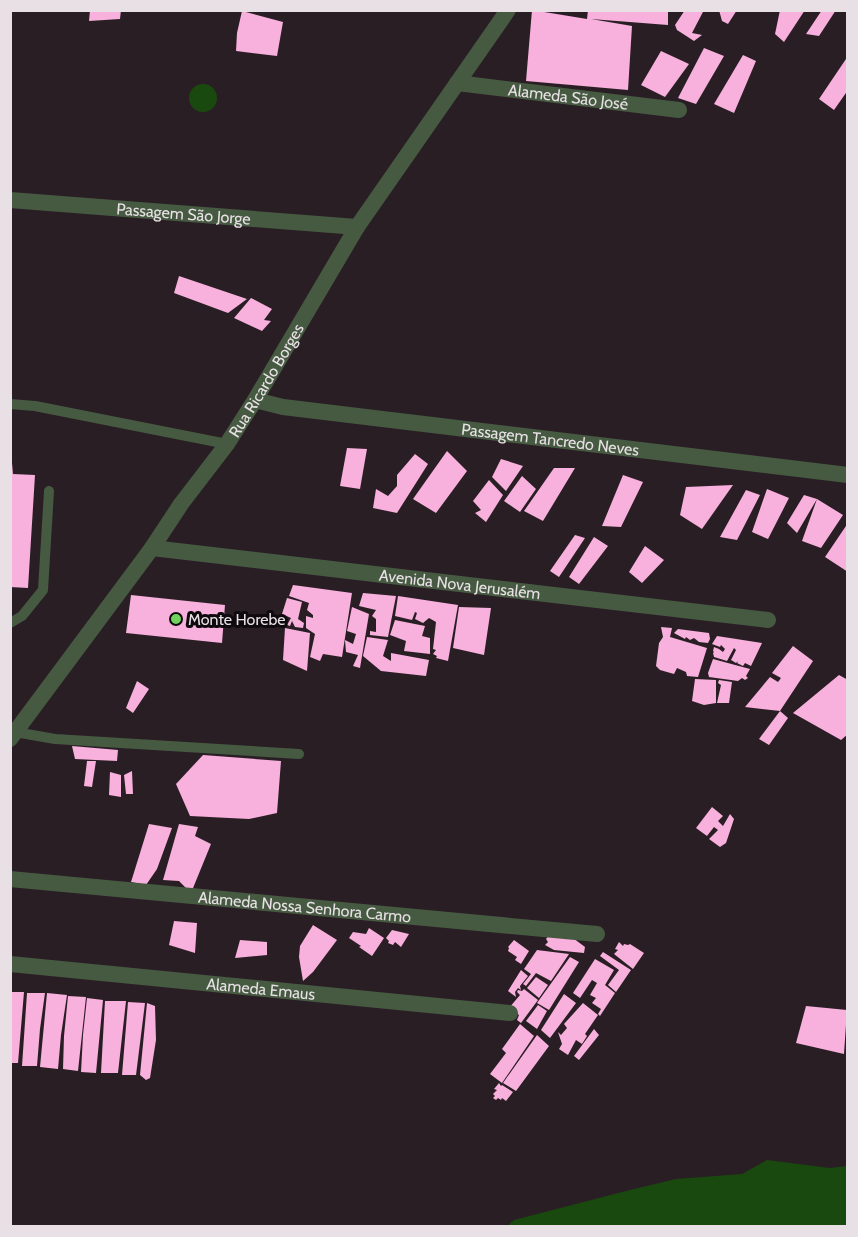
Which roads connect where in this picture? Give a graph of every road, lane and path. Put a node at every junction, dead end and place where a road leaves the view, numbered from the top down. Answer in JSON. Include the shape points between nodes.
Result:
{"nodes":[{"id":1,"x":508,"y":10,"type":"edge"},
{"id":2,"x":457,"y":83,"type":"junction"},
{"id":3,"x":679,"y":110,"type":"dead end"},
{"id":4,"x":10,"y":200,"type":"edge"},
{"id":5,"x":357,"y":226,"type":"junction"},
{"id":6,"x":255,"y":400,"type":"junction"},
{"id":7,"x":10,"y":404,"type":"edge"},
{"id":8,"x":227,"y":444,"type":"junction"},
{"id":9,"x":848,"y":475,"type":"edge"},
{"id":10,"x":49,"y":491,"type":"dead end"},
{"id":11,"x":152,"y":548,"type":"junction"},
{"id":12,"x":768,"y":620,"type":"dead end"},
{"id":13,"x":10,"y":624,"type":"edge"},
{"id":14,"x":13,"y":736,"type":"edge"},
{"id":15,"x":298,"y":754,"type":"dead end"},
{"id":16,"x":10,"y":879,"type":"edge"},
{"id":17,"x":597,"y":934,"type":"dead end"},
{"id":18,"x":10,"y":964,"type":"edge"},
{"id":19,"x":510,"y":1013,"type":"dead end"}],
"edges":[{"from":1,"to":2,"type":"street","name":"Rua Ricardo Borges"},
{"from":2,"to":3,"type":"street","name":"Alameda São José"},
{"from":2,"to":5,"type":"street","name":"Rua Ricardo Borges"},
{"from":4,"to":5,"type":"street","name":"Passagem São Jorge"},
{"from":5,"to":6,"type":"street","name":"Rua Ricardo Borges"},
{"from":6,"to":8,"type":"street","name":"Rua Ricardo Borges"},
{"from":6,"to":9,"type":"street","name":"Passagem Tancredo Neves","via":[[283,408]]},
{"from":7,"to":8,"type":"lane"},
{"from":8,"to":11,"type":"street","name":"Rua Ricardo Borges"},
{"from":10,"to":13,"type":"lane","via":[[43,590],[22,616]]},
{"from":11,"to":12,"type":"street","name":"Avenida Nova Jerusalém"},
{"from":11,"to":14,"type":"street","name":"Rua Ricardo Borges"},
{"from":14,"to":15,"type":"lane"},
{"from":16,"to":17,"type":"street","name":"Alameda Nossa Senhora Carmo"},
{"from":18,"to":19,"type":"street","name":"Alameda Emaus"}]}
